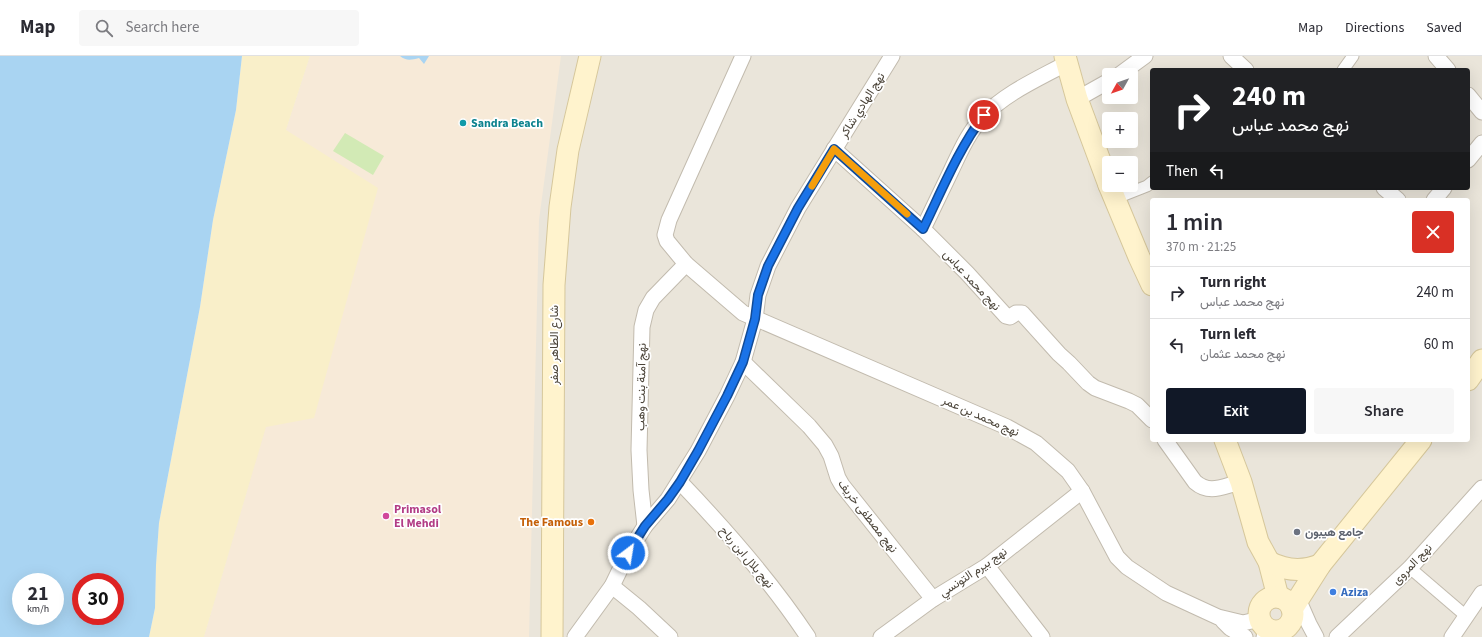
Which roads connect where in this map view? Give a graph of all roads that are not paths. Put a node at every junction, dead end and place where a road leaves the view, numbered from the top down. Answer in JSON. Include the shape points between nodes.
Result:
{"nodes":[{"id":1,"x":590,"y":56,"type":"edge"},
{"id":2,"x":743,"y":56,"type":"edge"},
{"id":3,"x":892,"y":56,"type":"edge"},
{"id":4,"x":1145,"y":56,"type":"edge"},
{"id":5,"x":1231,"y":56,"type":"edge"},
{"id":6,"x":1353,"y":56,"type":"edge"},
{"id":7,"x":1436,"y":56,"type":"edge"},
{"id":8,"x":1066,"y":59,"type":"edge"},
{"id":9,"x":1129,"y":68,"type":"edge"},
{"id":10,"x":1243,"y":68,"type":"edge"},
{"id":11,"x":1344,"y":68,"type":"edge"},
{"id":12,"x":1446,"y":68,"type":"edge"},
{"id":13,"x":1102,"y":85,"type":"edge"},
{"id":14,"x":1470,"y":97,"type":"edge"},
{"id":15,"x":1077,"y":99,"type":"junction"},
{"id":16,"x":1482,"y":112,"type":"edge"},
{"id":17,"x":1482,"y":143,"type":"edge"},
{"id":18,"x":834,"y":149,"type":"junction"},
{"id":19,"x":1470,"y":158,"type":"edge"},
{"id":20,"x":1102,"y":166,"type":"edge"},
{"id":21,"x":1150,"y":184,"type":"edge"},
{"id":22,"x":1138,"y":187,"type":"edge"},
{"id":23,"x":1386,"y":190,"type":"edge"},
{"id":24,"x":1442,"y":190,"type":"edge"},
{"id":25,"x":1112,"y":192,"type":"edge"},
{"id":26,"x":1396,"y":198,"type":"edge"},
{"id":27,"x":1436,"y":198,"type":"edge"},
{"id":28,"x":923,"y":229,"type":"junction"},
{"id":29,"x":686,"y":264,"type":"junction"},
{"id":30,"x":1150,"y":280,"type":"edge"},
{"id":31,"x":755,"y":319,"type":"junction"},
{"id":32,"x":1482,"y":360,"type":"edge"},
{"id":33,"x":743,"y":362,"type":"junction"},
{"id":34,"x":1470,"y":377,"type":"edge"},
{"id":35,"x":1150,"y":418,"type":"edge"},
{"id":36,"x":1167,"y":442,"type":"edge"},
{"id":37,"x":1226,"y":442,"type":"edge"},
{"id":38,"x":1420,"y":442,"type":"edge"},
{"id":39,"x":680,"y":482,"type":"junction"},
{"id":40,"x":1241,"y":482,"type":"junction"},
{"id":41,"x":1482,"y":488,"type":"edge"},
{"id":42,"x":1082,"y":491,"type":"junction"},
{"id":43,"x":645,"y":526,"type":"junction"},
{"id":44,"x":1258,"y":542,"type":"junction"},
{"id":45,"x":1269,"y":562,"type":"junction"},
{"id":46,"x":1320,"y":565,"type":"junction"},
{"id":47,"x":987,"y":566,"type":"junction"},
{"id":48,"x":1410,"y":568,"type":"junction"},
{"id":49,"x":612,"y":586,"type":"junction"},
{"id":50,"x":1482,"y":593,"type":"edge"},
{"id":51,"x":933,"y":599,"type":"junction"},
{"id":52,"x":1218,"y":616,"type":"junction"},
{"id":53,"x":1275,"y":616,"type":"edge"},
{"id":54,"x":1466,"y":616,"type":"junction"},
{"id":55,"x":552,"y":637,"type":"edge"},
{"id":56,"x":575,"y":637,"type":"edge"},
{"id":57,"x":670,"y":637,"type":"edge"},
{"id":58,"x":808,"y":637,"type":"edge"},
{"id":59,"x":881,"y":637,"type":"edge"},
{"id":60,"x":1042,"y":637,"type":"edge"},
{"id":61,"x":1246,"y":637,"type":"edge"},
{"id":62,"x":1316,"y":637,"type":"edge"},
{"id":63,"x":1337,"y":637,"type":"edge"},
{"id":64,"x":1452,"y":637,"type":"edge"}],
"edges":[{"from":1,"to":55,"type":"main road","name":"شارع الطاهر صفر","via":[[568,150],[560,207],[554,285]]},
{"from":2,"to":29,"type":"street","name":"نهج محمد بن عمر","via":[[669,220],[665,236]]},
{"from":3,"to":18,"type":"street","name":"نهج الهادي شاكر"},
{"from":4,"to":9,"type":"street"},
{"from":5,"to":10,"type":"street"},
{"from":6,"to":11,"type":"street"},
{"from":7,"to":12,"type":"street"},
{"from":8,"to":15,"type":"main road"},
{"from":8,"to":28,"type":"street","via":[[984,115],[960,151]]},
{"from":13,"to":15,"type":"street"},
{"from":14,"to":16,"type":"street"},
{"from":15,"to":20,"type":"main road"},
{"from":17,"to":19,"type":"street"},
{"from":18,"to":28,"type":"street","name":"نهج محمد عباس"},
{"from":18,"to":31,"type":"street","name":"نهج الهادي شاكر","via":[[798,208],[768,266],[758,295]]},
{"from":21,"to":22,"type":"street"},
{"from":23,"to":26,"type":"street"},
{"from":24,"to":27,"type":"street"},
{"from":25,"to":30,"type":"main road"},
{"from":28,"to":35,"type":"street","name":"نهج محمد عباس","via":[[1006,316],[1012,317],[1016,313],[1022,313],[1088,383],[1129,400]]},
{"from":29,"to":31,"type":"street","name":"نهج محمد بن عمر","via":[[743,313]]},
{"from":29,"to":43,"type":"street","name":"نهج آمنة بنت وهب","via":[[653,298],[646,310],[642,327],[639,450]]},
{"from":31,"to":33,"type":"street","name":"نهج الهادي شاكر"},
{"from":31,"to":42,"type":"street","name":"نهج محمد بن عمر","via":[[1007,426],[1055,458]]},
{"from":32,"to":34,"type":"main road"},
{"from":33,"to":39,"type":"street","name":"نهج الهادي شاكر"},
{"from":33,"to":51,"type":"street","name":"نهج مصطفى خريف","via":[[825,445],[842,485]]},
{"from":36,"to":40,"type":"street","via":[[1200,486],[1211,490]]},
{"from":37,"to":40,"type":"main road"},
{"from":38,"to":46,"type":"main road"},
{"from":39,"to":43,"type":"street","name":"نهج الهادي شاكر"},
{"from":39,"to":58,"type":"street","name":"نهج بلال ابن رباح","via":[[749,558]]},
{"from":40,"to":44,"type":"main road"},
{"from":41,"to":48,"type":"street","name":"نهج المروى"},
{"from":42,"to":47,"type":"street","name":"نهج بيرم التونسي"},
{"from":42,"to":52,"type":"street","name":"نهج محمد بن عمر","via":[[1117,557],[1127,567],[1166,593]]},
{"from":43,"to":49,"type":"street","name":"نهج الهادي شاكر"},
{"from":44,"to":45,"type":"main road"},
{"from":44,"to":53,"type":"main road"},
{"from":45,"to":46,"type":"main road","via":[[1281,568],[1294,570]]},
{"from":45,"to":53,"type":"main road"},
{"from":46,"to":53,"type":"main road"},
{"from":47,"to":51,"type":"street","name":"نهج بيرم التونسي"},
{"from":47,"to":60,"type":"street"},
{"from":48,"to":54,"type":"street"},
{"from":48,"to":63,"type":"street","name":"نهج المروى"},
{"from":49,"to":56,"type":"street","name":"نهج الهادي شاكر"},
{"from":49,"to":57,"type":"street"},
{"from":50,"to":54,"type":"street"},
{"from":51,"to":59,"type":"street","name":"نهج بيرم التونسي"},
{"from":52,"to":53,"type":"street","name":"نهج محمد بن عمر","via":[[1243,623]]},
{"from":52,"to":61,"type":"street","via":[[1230,628]]},
{"from":53,"to":61,"type":"street"},
{"from":53,"to":62,"type":"street","via":[[1309,624]]},
{"from":54,"to":64,"type":"street"}]}
